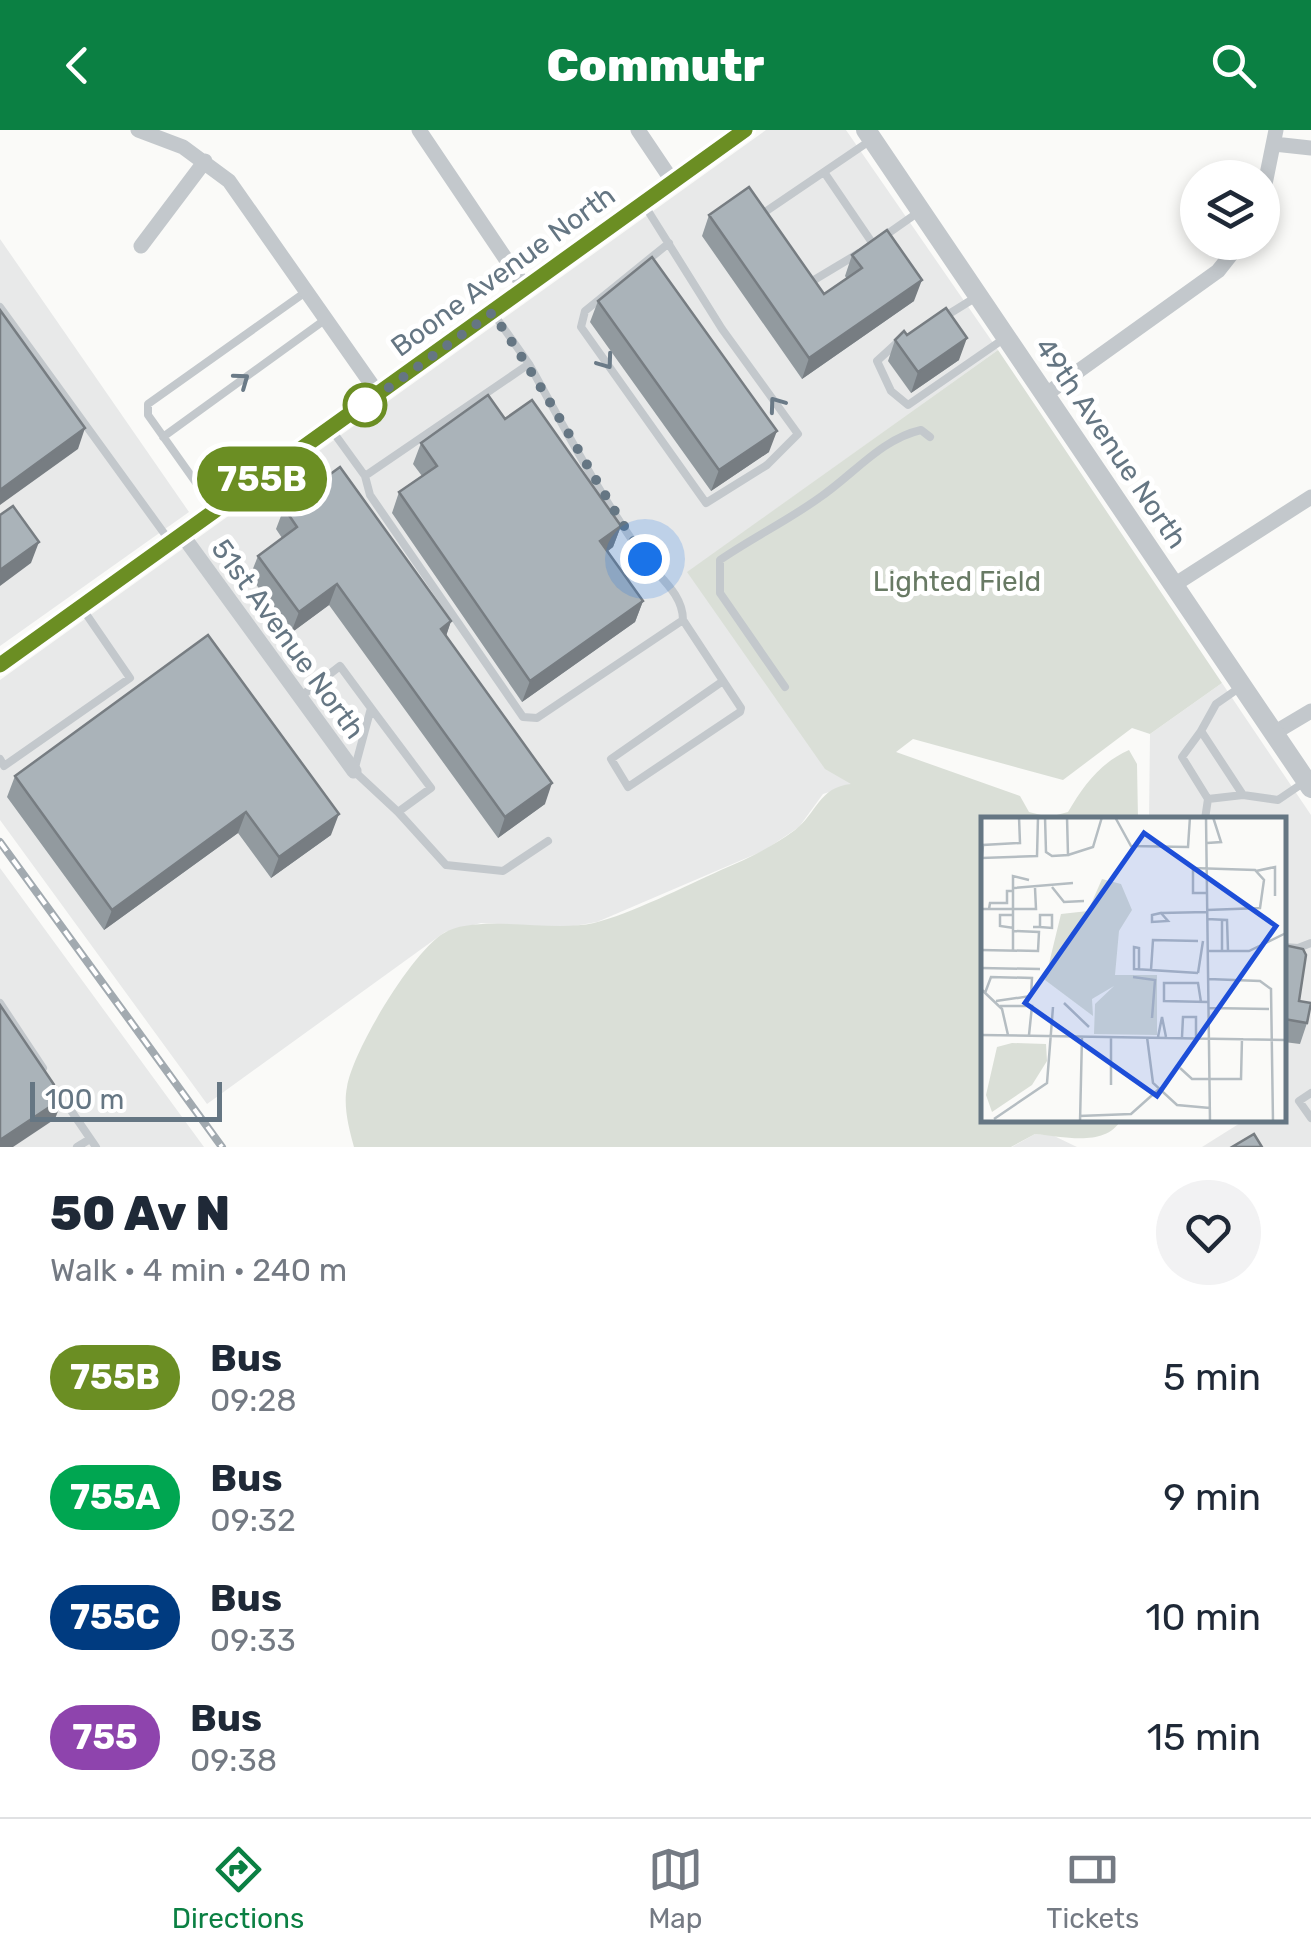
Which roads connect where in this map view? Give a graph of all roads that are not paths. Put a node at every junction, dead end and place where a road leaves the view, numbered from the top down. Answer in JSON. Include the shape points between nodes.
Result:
{"nodes":[{"id":1,"x":138,"y":130,"type":"edge"},
{"id":2,"x":419,"y":130,"type":"edge"},
{"id":3,"x":638,"y":130,"type":"edge"},
{"id":4,"x":745,"y":130,"type":"edge"},
{"id":5,"x":869,"y":135,"type":"edge"},
{"id":6,"x":1275,"y":137,"type":"edge"},
{"id":7,"x":1311,"y":148,"type":"edge"},
{"id":8,"x":205,"y":161,"type":"junction"},
{"id":9,"x":824,"y":172,"type":"junction"},
{"id":10,"x":673,"y":182,"type":"junction"},
{"id":11,"x":644,"y":203,"type":"junction"},
{"id":12,"x":920,"y":212,"type":"junction"},
{"id":13,"x":772,"y":228,"type":"edge"},
{"id":14,"x":668,"y":243,"type":"junction"},
{"id":15,"x":873,"y":244,"type":"junction"},
{"id":16,"x":140,"y":246,"type":"dead end"},
{"id":17,"x":1226,"y":260,"type":"edge"},
{"id":18,"x":800,"y":271,"type":"edge"},
{"id":19,"x":308,"y":290,"type":"junction"},
{"id":20,"x":526,"y":290,"type":"junction"},
{"id":21,"x":978,"y":296,"type":"junction"},
{"id":22,"x":0,"y":306,"type":"edge"},
{"id":23,"x":492,"y":313,"type":"junction"},
{"id":24,"x":326,"y":319,"type":"junction"},
{"id":25,"x":933,"y":323,"type":"edge"},
{"id":26,"x":918,"y":331,"type":"edge"},
{"id":27,"x":1006,"y":337,"type":"junction"},
{"id":28,"x":529,"y":364,"type":"junction"},
{"id":29,"x":379,"y":394,"type":"junction"},
{"id":30,"x":1044,"y":394,"type":"junction"},
{"id":31,"x":331,"y":429,"type":"junction"},
{"id":32,"x":930,"y":436,"type":"dead end"},
{"id":33,"x":163,"y":437,"type":"junction"},
{"id":34,"x":365,"y":476,"type":"junction"},
{"id":35,"x":1311,"y":497,"type":"edge"},
{"id":36,"x":216,"y":512,"type":"junction"},
{"id":37,"x":177,"y":540,"type":"junction"},
{"id":38,"x":1174,"y":585,"type":"junction"},
{"id":39,"x":82,"y":608,"type":"junction"},
{"id":40,"x":684,"y":620,"type":"junction"},
{"id":41,"x":0,"y":665,"type":"edge"},
{"id":42,"x":724,"y":681,"type":"junction"},
{"id":43,"x":785,"y":686,"type":"dead end"},
{"id":44,"x":1242,"y":686,"type":"junction"},
{"id":45,"x":300,"y":697,"type":"junction"},
{"id":46,"x":371,"y":708,"type":"junction"},
{"id":47,"x":1311,"y":711,"type":"edge"},
{"id":48,"x":1201,"y":731,"type":"junction"},
{"id":49,"x":1274,"y":733,"type":"junction"},
{"id":50,"x":0,"y":759,"type":"edge"},
{"id":51,"x":354,"y":771,"type":"junction"},
{"id":52,"x":1309,"y":784,"type":"edge"},
{"id":53,"x":1243,"y":795,"type":"junction"},
{"id":54,"x":1208,"y":799,"type":"junction"},
{"id":55,"x":398,"y":812,"type":"junction"},
{"id":56,"x":1205,"y":817,"type":"edge"},
{"id":57,"x":548,"y":841,"type":"dead end"},
{"id":58,"x":1311,"y":944,"type":"edge"},
{"id":59,"x":1286,"y":946,"type":"edge"},
{"id":60,"x":0,"y":1003,"type":"edge"},
{"id":61,"x":1311,"y":1093,"type":"edge"},
{"id":62,"x":1311,"y":1118,"type":"edge"},
{"id":63,"x":92,"y":1143,"type":"edge"},
{"id":64,"x":77,"y":1147,"type":"edge"}],
"edges":[{"from":1,"to":8,"type":"street"},
{"from":2,"to":20,"type":"street"},
{"from":3,"to":10,"type":"street"},
{"from":4,"to":10,"type":"street","name":"Boone Avenue North"},
{"from":5,"to":9,"type":"lane"},
{"from":5,"to":12,"type":"street","name":"49th Avenue North"},
{"from":6,"to":7,"type":"street"},
{"from":8,"to":16,"type":"street"},
{"from":8,"to":19,"type":"street","via":[[246,202]]},
{"from":9,"to":13,"type":"lane","via":[[762,214]]},
{"from":9,"to":15,"type":"lane"},
{"from":10,"to":11,"type":"street","name":"Boone Avenue North"},
{"from":11,"to":14,"type":"lane"},
{"from":11,"to":20,"type":"street","name":"Boone Avenue North"},
{"from":12,"to":15,"type":"lane"},
{"from":12,"to":21,"type":"street","name":"49th Avenue North"},
{"from":14,"to":14,"type":"lane","one_way":true,"via":[[585,311],[581,327],[706,502],[767,465],[798,434]]},
{"from":15,"to":18,"type":"lane","via":[[810,285]]},
{"from":17,"to":30,"type":"street"},
{"from":19,"to":24,"type":"street"},
{"from":19,"to":33,"type":"lane","via":[[148,404]]},
{"from":20,"to":23,"type":"street","name":"Boone Avenue North"},
{"from":21,"to":25,"type":"lane"},
{"from":21,"to":27,"type":"street","name":"49th Avenue North"},
{"from":22,"to":37,"type":"lane"},
{"from":23,"to":28,"type":"lane"},
{"from":23,"to":29,"type":"street","name":"Boone Avenue North"},
{"from":24,"to":29,"type":"street"},
{"from":33,"to":24,"type":"lane","one_way":true},
{"from":26,"to":27,"type":"lane","via":[[877,361],[908,405]]},
{"from":27,"to":30,"type":"street","name":"49th Avenue North"},
{"from":28,"to":34,"type":"lane"},
{"from":28,"to":40,"type":"lane","via":[[596,484],[683,606]]},
{"from":29,"to":31,"type":"street","name":"Boone Avenue North"},
{"from":30,"to":38,"type":"street","name":"49th Avenue North"},
{"from":31,"to":34,"type":"lane"},
{"from":31,"to":36,"type":"street","name":"Boone Avenue North"},
{"from":32,"to":43,"type":"lane","via":[[922,430],[906,434],[878,450],[816,501],[720,560],[720,593]]},
{"from":33,"to":36,"type":"lane"},
{"from":34,"to":40,"type":"lane","via":[[370,495],[523,717],[537,718]]},
{"from":35,"to":38,"type":"street"},
{"from":36,"to":37,"type":"street","name":"Boone Avenue North"},
{"from":37,"to":39,"type":"street","name":"Boone Avenue North"},
{"from":37,"to":45,"type":"street","name":"51st Avenue North"},
{"from":38,"to":44,"type":"street","name":"49th Avenue North"},
{"from":39,"to":41,"type":"street","name":"Boone Avenue North"},
{"from":39,"to":50,"type":"lane","via":[[130,678],[4,766]]},
{"from":40,"to":42,"type":"lane"},
{"from":42,"to":42,"type":"lane","via":[[740,712],[628,788],[611,758]]},
{"from":44,"to":48,"type":"lane","via":[[1216,704]]},
{"from":44,"to":49,"type":"street","name":"49th Avenue North"},
{"from":45,"to":46,"type":"lane","via":[[340,666]]},
{"from":45,"to":51,"type":"street","name":"51st Avenue North"},
{"from":46,"to":51,"type":"lane"},
{"from":46,"to":55,"type":"lane","via":[[432,788]]},
{"from":47,"to":49,"type":"street"},
{"from":48,"to":53,"type":"lane"},
{"from":48,"to":54,"type":"lane","via":[[1182,758]]},
{"from":49,"to":52,"type":"street","name":"49th Avenue North"},
{"from":51,"to":55,"type":"lane"},
{"from":52,"to":53,"type":"lane","via":[[1278,800]]},
{"from":53,"to":54,"type":"lane"},
{"from":54,"to":56,"type":"lane"},
{"from":55,"to":57,"type":"lane","via":[[446,865],[503,872]]},
{"from":58,"to":59,"type":"lane"},
{"from":60,"to":63,"type":"lane"},
{"from":61,"to":62,"type":"lane","via":[[1299,1101]]},
{"from":63,"to":64,"type":"lane"}]}
